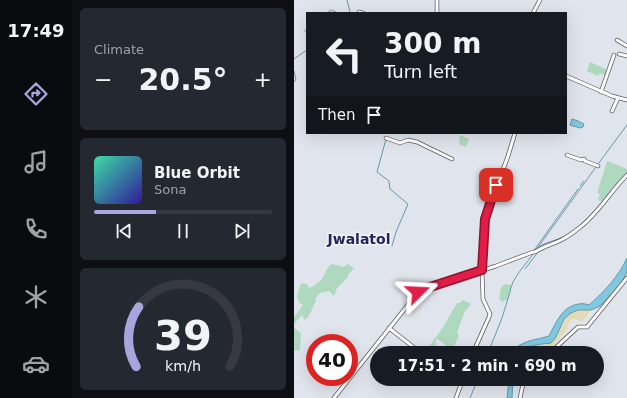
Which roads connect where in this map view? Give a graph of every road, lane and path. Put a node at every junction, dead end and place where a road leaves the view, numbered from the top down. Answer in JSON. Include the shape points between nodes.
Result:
{"nodes":[{"id":1,"x":437,"y":0,"type":"edge"},
{"id":2,"x":540,"y":0,"type":"edge"},
{"id":3,"x":438,"y":12,"type":"edge"},
{"id":4,"x":534,"y":12,"type":"edge"},
{"id":5,"x":617,"y":40,"type":"dead end"},
{"id":6,"x":627,"y":46,"type":"edge"},
{"id":7,"x":619,"y":54,"type":"dead end"},
{"id":8,"x":614,"y":55,"type":"dead end"},
{"id":9,"x":627,"y":56,"type":"edge"},
{"id":10,"x":567,"y":76,"type":"edge"},
{"id":11,"x":600,"y":92,"type":"junction"},
{"id":12,"x":618,"y":98,"type":"junction"},
{"id":13,"x":627,"y":100,"type":"edge"},
{"id":14,"x":612,"y":111,"type":"dead end"},
{"id":15,"x":515,"y":134,"type":"edge"},
{"id":16,"x":386,"y":138,"type":"dead end"},
{"id":17,"x":567,"y":155,"type":"dead end"},
{"id":18,"x":452,"y":159,"type":"dead end"},
{"id":19,"x":598,"y":165,"type":"dead end"},
{"id":20,"x":627,"y":175,"type":"edge"},
{"id":21,"x":482,"y":270,"type":"junction"},
{"id":22,"x":627,"y":278,"type":"edge"},
{"id":23,"x":389,"y":328,"type":"junction"},
{"id":24,"x":412,"y":346,"type":"edge"},
{"id":25,"x":476,"y":346,"type":"edge"},
{"id":26,"x":558,"y":346,"type":"edge"},
{"id":27,"x":460,"y":386,"type":"edge"},
{"id":28,"x":523,"y":386,"type":"edge"},
{"id":29,"x":334,"y":398,"type":"edge"},
{"id":30,"x":456,"y":398,"type":"edge"},
{"id":31,"x":520,"y":398,"type":"edge"}],
"edges":[{"from":1,"to":3,"type":"street"},
{"from":2,"to":4,"type":"street"},
{"from":5,"to":6,"type":"street"},
{"from":7,"to":9,"type":"street"},
{"from":8,"to":11,"type":"street"},
{"from":10,"to":11,"type":"street"},
{"from":11,"to":12,"type":"street"},
{"from":12,"to":13,"type":"street"},
{"from":12,"to":14,"type":"street"},
{"from":15,"to":21,"type":"street","via":[[485,219]]},
{"from":16,"to":18,"type":"street","via":[[400,142],[417,142]]},
{"from":17,"to":19,"type":"street"},
{"from":20,"to":21,"type":"street","via":[[580,228],[571,234],[535,252]]},
{"from":21,"to":23,"type":"street","via":[[420,291]]},
{"from":21,"to":25,"type":"street","via":[[483,299],[490,317]]},
{"from":22,"to":26,"type":"street","via":[[587,327],[578,327]]},
{"from":23,"to":24,"type":"street"},
{"from":23,"to":29,"type":"street"},
{"from":27,"to":30,"type":"street"},
{"from":28,"to":31,"type":"street"}]}
